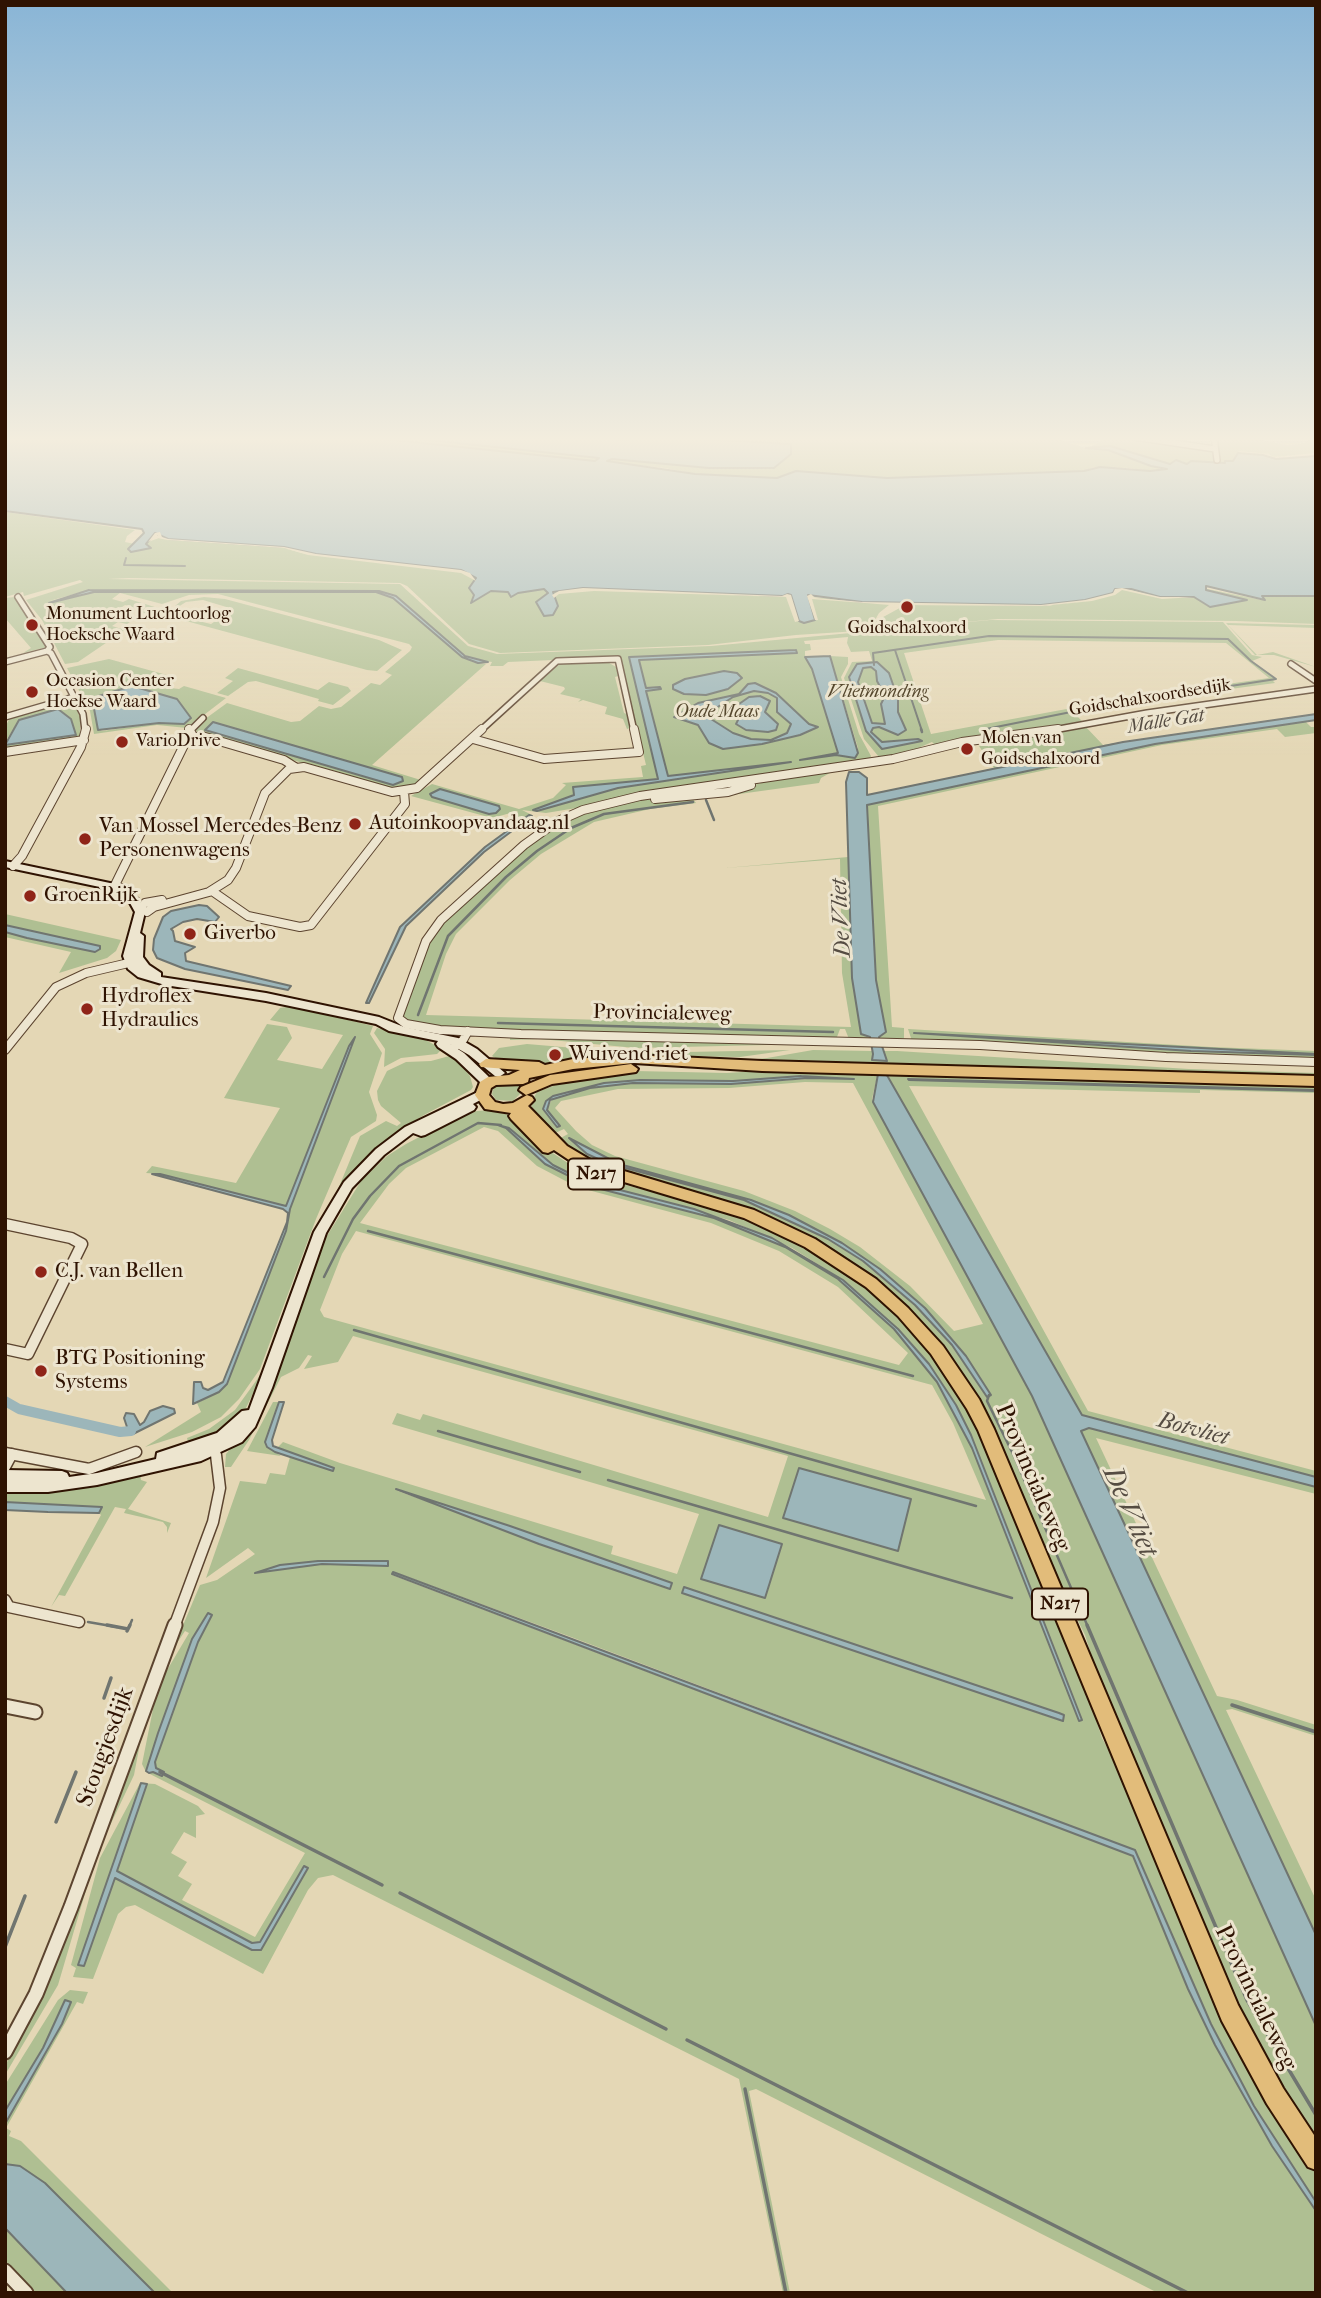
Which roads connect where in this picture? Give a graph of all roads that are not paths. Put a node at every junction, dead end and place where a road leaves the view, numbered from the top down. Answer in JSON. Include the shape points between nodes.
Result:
{"nodes":[{"id":1,"x":18,"y":597,"type":"dead end"},
{"id":2,"x":47,"y":651,"type":"junction"},
{"id":3,"x":5,"y":662,"type":"edge"},
{"id":4,"x":1291,"y":664,"type":"dead end"},
{"id":5,"x":1316,"y":681,"type":"edge"},
{"id":6,"x":1316,"y":689,"type":"edge"},
{"id":7,"x":74,"y":697,"type":"junction"},
{"id":8,"x":5,"y":717,"type":"edge"},
{"id":9,"x":203,"y":718,"type":"dead end"},
{"id":10,"x":193,"y":736,"type":"junction"},
{"id":11,"x":473,"y":739,"type":"junction"},
{"id":12,"x":84,"y":740,"type":"junction"},
{"id":13,"x":5,"y":752,"type":"edge"},
{"id":14,"x":295,"y":767,"type":"junction"},
{"id":15,"x":404,"y":792,"type":"junction"},
{"id":16,"x":9,"y":865,"type":"edge"},
{"id":17,"x":116,"y":888,"type":"junction"},
{"id":18,"x":212,"y":891,"type":"junction"},
{"id":19,"x":144,"y":908,"type":"junction"},
{"id":20,"x":134,"y":961,"type":"junction"},
{"id":21,"x":468,"y":1031,"type":"junction"},
{"id":22,"x":862,"y":1042,"type":"joint"},
{"id":23,"x":890,"y":1043,"type":"joint"},
{"id":24,"x":456,"y":1046,"type":"junction"},
{"id":25,"x":5,"y":1050,"type":"edge"},
{"id":26,"x":1316,"y":1062,"type":"edge"},
{"id":27,"x":561,"y":1072,"type":"junction"},
{"id":28,"x":1316,"y":1081,"type":"edge"},
{"id":29,"x":486,"y":1086,"type":"junction"},
{"id":30,"x":521,"y":1095,"type":"junction"},
{"id":31,"x":461,"y":1108,"type":"junction"},
{"id":32,"x":657,"y":1188,"type":"junction"},
{"id":33,"x":5,"y":1224,"type":"edge"},
{"id":34,"x":5,"y":1349,"type":"edge"},
{"id":35,"x":212,"y":1446,"type":"junction"},
{"id":36,"x":135,"y":1452,"type":"dead end"},
{"id":37,"x":8,"y":1454,"type":"edge"},
{"id":38,"x":5,"y":1467,"type":"edge"},
{"id":39,"x":5,"y":1476,"type":"edge"},
{"id":40,"x":5,"y":1486,"type":"edge"},
{"id":41,"x":5,"y":1600,"type":"edge"},
{"id":42,"x":79,"y":1622,"type":"dead end"},
{"id":43,"x":5,"y":1706,"type":"edge"},
{"id":44,"x":36,"y":1712,"type":"dead end"},
{"id":45,"x":5,"y":2052,"type":"edge"},
{"id":46,"x":1316,"y":2159,"type":"edge"},
{"id":47,"x":5,"y":2272,"type":"edge"},
{"id":48,"x":26,"y":2293,"type":"edge"}],
"edges":[{"from":1,"to":2,"type":"street","via":[[39,625],[50,648]]},
{"from":2,"to":3,"type":"street"},
{"from":2,"to":7,"type":"street"},
{"from":4,"to":5,"type":"street"},
{"from":6,"to":21,"type":"street","name":"Goidschalxoordsedijk","via":[[962,742],[900,758],[621,800],[577,812],[543,831],[465,897],[424,947],[398,1018],[421,1027]]},
{"from":7,"to":8,"type":"street"},
{"from":7,"to":12,"type":"street","via":[[85,720]]},
{"from":9,"to":10,"type":"street","via":[[190,729]]},
{"from":10,"to":14,"type":"street"},
{"from":10,"to":17,"type":"street","via":[[184,742]]},
{"from":11,"to":11,"type":"street","via":[[546,759],[639,752],[618,659],[557,661]]},
{"from":11,"to":15,"type":"street","via":[[423,785]]},
{"from":12,"to":13,"type":"street"},
{"from":12,"to":16,"type":"street","via":[[22,856]]},
{"from":14,"to":15,"type":"street"},
{"from":14,"to":18,"type":"street","via":[[267,789],[234,872]]},
{"from":15,"to":18,"type":"street","via":[[405,804],[311,925],[300,927],[248,916]]},
{"from":16,"to":17,"type":"main road"},
{"from":17,"to":19,"type":"main road"},
{"from":18,"to":19,"type":"street"},
{"from":19,"to":20,"type":"main road","via":[[128,949]]},
{"from":20,"to":24,"type":"main road","via":[[158,975],[356,1018]]},
{"from":20,"to":25,"type":"street","via":[[86,973],[56,987]]},
{"from":21,"to":22,"type":"street","name":"Provincialeweg"},
{"from":21,"to":24,"type":"street"},
{"from":22,"to":23,"type":"street","name":"Provincialeweg"},
{"from":23,"to":26,"type":"street","name":"Provincialeweg"},
{"from":24,"to":29,"type":"main road"},
{"from":24,"to":29,"type":"main road","via":[[466,1067]]},
{"from":27,"to":28,"type":"main road","via":[[762,1066]]},
{"from":27,"to":29,"type":"main road"},
{"from":27,"to":30,"type":"main road"},
{"from":27,"to":30,"type":"main road"},
{"from":29,"to":30,"type":"main road"},
{"from":29,"to":30,"type":"main road","via":[[502,1078]]},
{"from":29,"to":31,"type":"main road"},
{"from":29,"to":31,"type":"main road"},
{"from":30,"to":32,"type":"main road","name":"Provincialeweg","number":"N217","via":[[535,1123],[562,1150],[581,1162]]},
{"from":30,"to":32,"type":"main road","name":"Provincialeweg","number":"N217","via":[[514,1113],[542,1144],[573,1164],[613,1180]]},
{"from":31,"to":35,"type":"main road","via":[[408,1139],[373,1166],[349,1194],[310,1263],[250,1423],[237,1438]]},
{"from":32,"to":46,"type":"main road","name":"Provincialeweg","number":"N217","via":[[748,1214],[840,1261],[903,1312],[956,1376],[1004,1471],[1230,2012],[1275,2096]]},
{"from":33,"to":34,"type":"street","via":[[82,1244],[28,1354]]},
{"from":35,"to":39,"type":"main road","via":[[99,1474]]},
{"from":35,"to":40,"type":"main road","via":[[87,1481]]},
{"from":35,"to":45,"type":"street","name":"Stougjesdijk","via":[[220,1491],[213,1522],[71,1907],[36,1994]]},
{"from":36,"to":37,"type":"street","via":[[89,1469]]},
{"from":37,"to":38,"type":"street"},
{"from":41,"to":42,"type":"street","via":[[9,1607]]},
{"from":43,"to":44,"type":"street"},
{"from":47,"to":48,"type":"street"}]}
